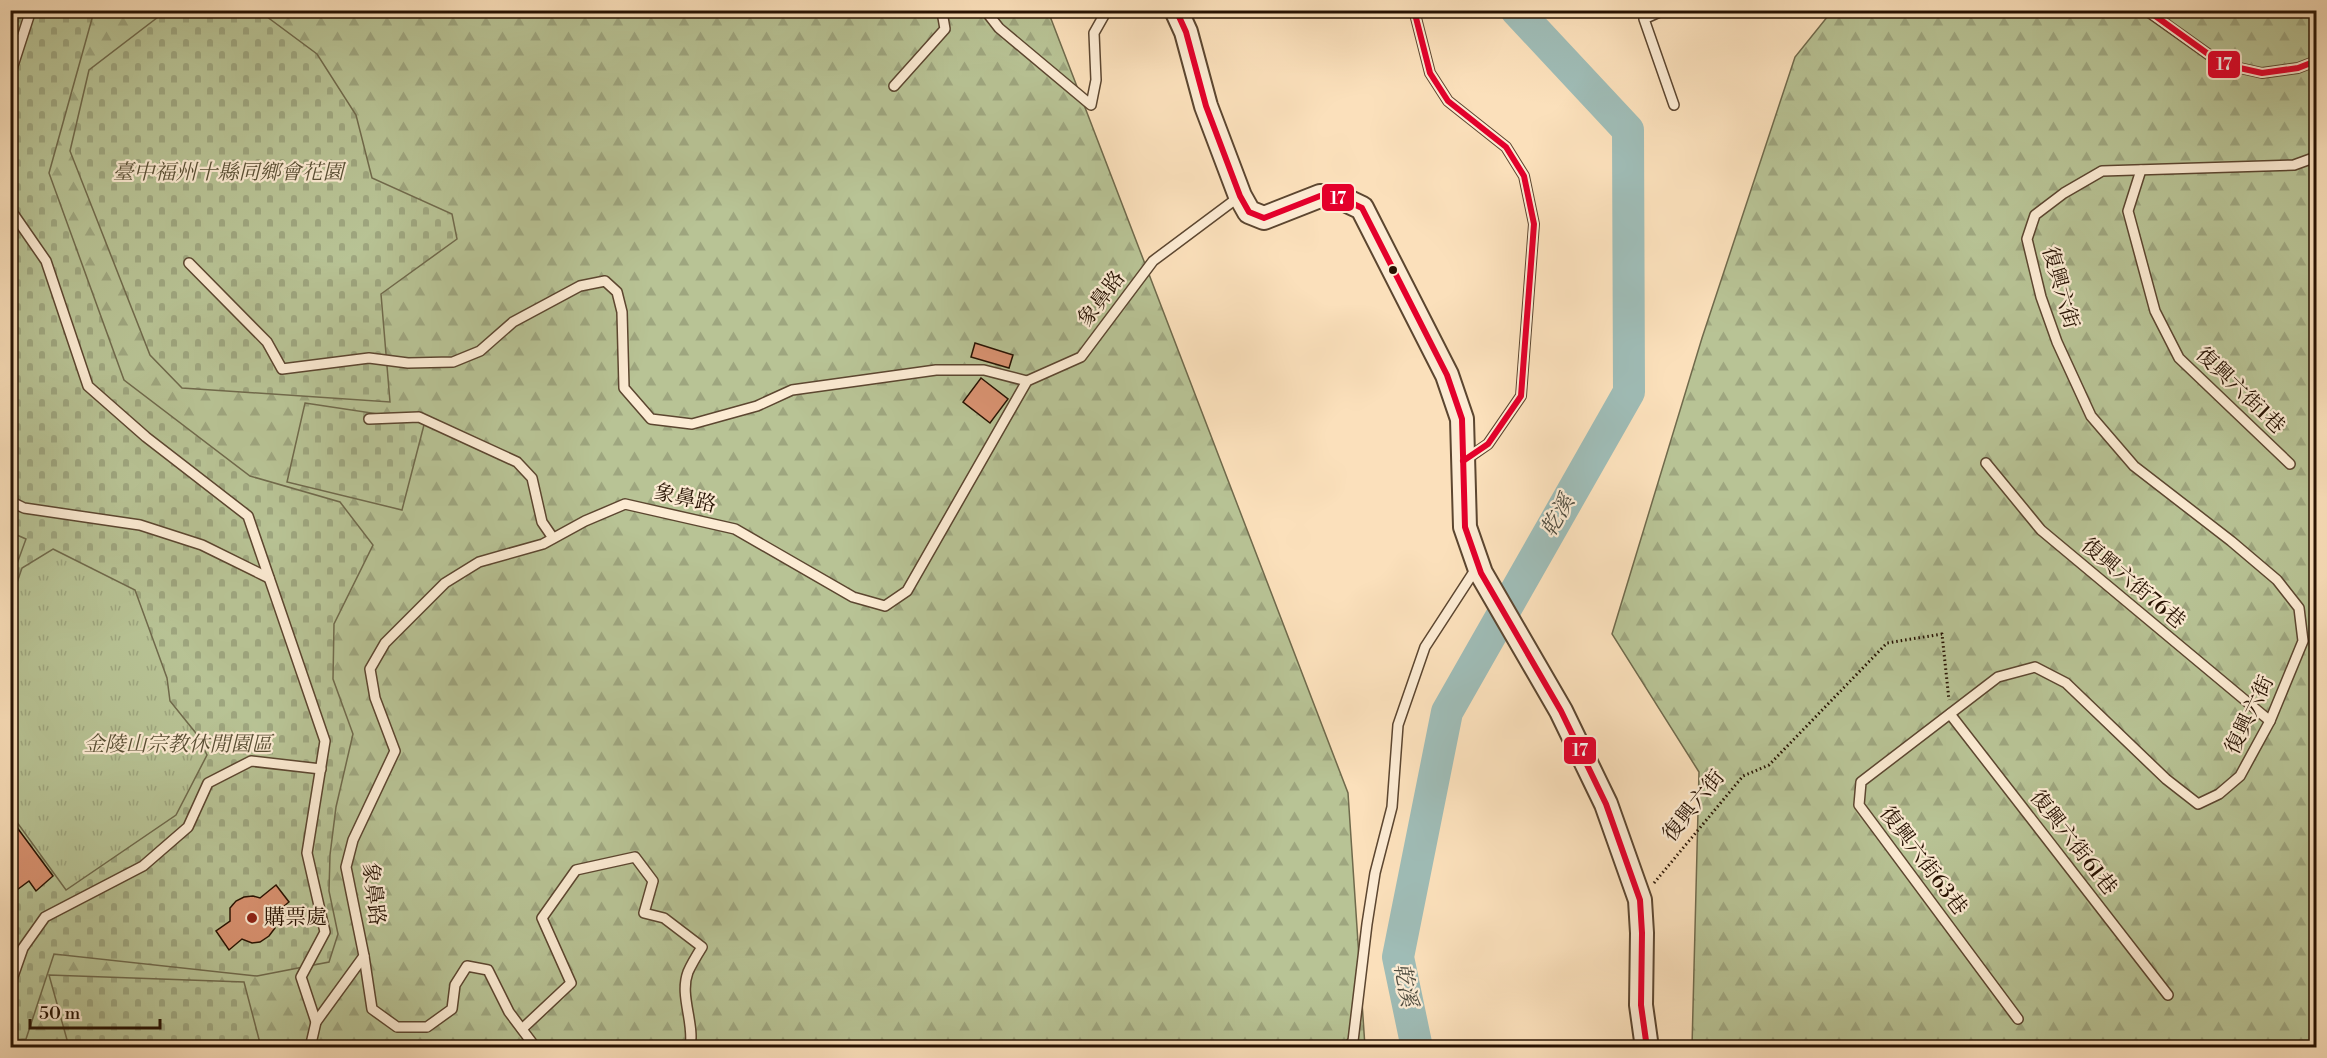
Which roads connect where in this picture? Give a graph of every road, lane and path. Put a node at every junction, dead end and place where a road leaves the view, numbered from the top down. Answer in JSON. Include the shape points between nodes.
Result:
{"nodes":[{"id":1,"x":31,"y":10,"type":"edge"},
{"id":2,"x":943,"y":10,"type":"edge"},
{"id":3,"x":985,"y":10,"type":"edge"},
{"id":4,"x":1107,"y":10,"type":"edge"},
{"id":5,"x":1176,"y":10,"type":"edge"},
{"id":6,"x":1414,"y":10,"type":"edge"},
{"id":7,"x":1664,"y":10,"type":"edge"},
{"id":8,"x":2146,"y":10,"type":"edge"},
{"id":9,"x":2316,"y":61,"type":"edge"},
{"id":10,"x":10,"y":75,"type":"edge"},
{"id":11,"x":894,"y":86,"type":"dead end"},
{"id":12,"x":1674,"y":105,"type":"dead end"},
{"id":13,"x":2316,"y":157,"type":"edge"},
{"id":14,"x":2141,"y":170,"type":"junction"},
{"id":15,"x":1240,"y":196,"type":"junction"},
{"id":16,"x":10,"y":209,"type":"edge"},
{"id":17,"x":189,"y":263,"type":"dead end"},
{"id":18,"x":1027,"y":381,"type":"junction"},
{"id":19,"x":369,"y":419,"type":"dead end"},
{"id":20,"x":1464,"y":461,"type":"junction"},
{"id":21,"x":1986,"y":463,"type":"dead end"},
{"id":22,"x":2290,"y":464,"type":"dead end"},
{"id":23,"x":10,"y":501,"type":"edge"},
{"id":24,"x":553,"y":538,"type":"junction"},
{"id":25,"x":1480,"y":569,"type":"junction"},
{"id":26,"x":269,"y":578,"type":"junction"},
{"id":27,"x":1950,"y":714,"type":"junction"},
{"id":28,"x":2270,"y":722,"type":"junction"},
{"id":29,"x":321,"y":769,"type":"junction"},
{"id":30,"x":1640,"y":900,"type":"junction"},
{"id":31,"x":364,"y":956,"type":"junction"},
{"id":32,"x":10,"y":985,"type":"edge"},
{"id":33,"x":2168,"y":995,"type":"dead end"},
{"id":34,"x":2018,"y":1019,"type":"dead end"},
{"id":35,"x":316,"y":1022,"type":"junction"},
{"id":36,"x":522,"y":1029,"type":"junction"},
{"id":37,"x":1351,"y":1045,"type":"edge"},
{"id":38,"x":310,"y":1047,"type":"edge"},
{"id":39,"x":536,"y":1047,"type":"edge"},
{"id":40,"x":690,"y":1047,"type":"edge"},
{"id":41,"x":1647,"y":1047,"type":"edge"}],
"edges":[{"from":1,"to":10,"type":"lane"},
{"from":2,"to":11,"type":"lane","via":[[945,29]]},
{"from":3,"to":4,"type":"lane","via":[[999,28],[1091,105],[1096,80],[1094,33]]},
{"from":5,"to":15,"type":"street"},
{"from":6,"to":20,"type":"lane","via":[[1430,73],[1448,101],[1506,147],[1524,176],[1534,224],[1521,396],[1488,444]]},
{"from":7,"to":12,"type":"lane","via":[[1644,19]]},
{"from":8,"to":9,"type":"lane","via":[[2222,64],[2262,73]]},
{"from":13,"to":14,"type":"lane","name":"復興六街","via":[[2294,165]]},
{"from":14,"to":22,"type":"lane","name":"復興六街1巷","via":[[2128,211],[2156,311],[2179,358]]},
{"from":14,"to":28,"type":"lane","name":"復興六街","via":[[2102,171],[2064,193],[2035,215],[2027,239],[2056,342],[2091,416],[2134,466],[2277,580],[2299,608],[2304,641]]},
{"from":15,"to":18,"type":"lane","name":"象鼻路","via":[[1153,261],[1081,357]]},
{"from":15,"to":20,"type":"street","via":[[1249,212],[1264,218],[1320,196],[1341,198],[1362,208],[1447,375],[1462,419]]},
{"from":16,"to":26,"type":"lane","via":[[46,261],[88,386],[248,516]]},
{"from":17,"to":18,"type":"lane","via":[[267,342],[282,369],[369,358],[453,363],[480,351],[513,322],[580,286],[605,281],[617,292],[622,312],[624,388],[651,419],[692,424],[757,406],[792,390],[936,370],[984,370]]},
{"from":18,"to":24,"type":"lane","name":"象鼻路","via":[[907,591],[885,606],[853,597],[735,529],[625,504]]},
{"from":19,"to":24,"type":"lane","via":[[419,417],[517,462],[532,477],[542,522]]},
{"from":20,"to":25,"type":"street","via":[[1465,527]]},
{"from":21,"to":28,"type":"lane","name":"復興六街76巷","via":[[2040,530]]},
{"from":23,"to":26,"type":"lane","via":[[24,508],[140,525],[202,545]]},
{"from":24,"to":31,"type":"lane","name":"象鼻路","via":[[479,562],[446,583],[385,644],[370,669],[375,698],[395,752],[354,840],[346,867]]},
{"from":25,"to":30,"type":"street","via":[[1561,711],[1606,804]]},
{"from":25,"to":37,"type":"lane","via":[[1425,647],[1398,725],[1392,807],[1374,883]]},
{"from":26,"to":29,"type":"lane","via":[[325,741]]},
{"from":27,"to":28,"type":"lane","name":"復興六街","via":[[1998,677],[2035,667],[2066,683],[2166,779],[2198,804],[2219,794],[2240,776]]},
{"from":27,"to":30,"type":"path","name":"復興六街","via":[[1941,634],[1887,644],[1768,765],[1743,776]]},
{"from":27,"to":33,"type":"lane","name":"復興六街61巷"},
{"from":27,"to":34,"type":"lane","name":"復興六街63巷","via":[[1861,782],[1858,805]]},
{"from":29,"to":32,"type":"lane","via":[[251,761],[208,783],[188,826],[143,866],[45,917],[23,948]]},
{"from":29,"to":35,"type":"lane","via":[[307,853],[325,932],[301,976]]},
{"from":30,"to":41,"type":"street","via":[[1641,1005]]},
{"from":31,"to":35,"type":"lane","name":"象鼻路"},
{"from":31,"to":36,"type":"lane","via":[[372,1009],[397,1028],[427,1027],[452,1009],[455,985],[468,966],[488,970]]},
{"from":35,"to":38,"type":"lane","name":"象鼻路"},
{"from":36,"to":39,"type":"lane"},
{"from":36,"to":40,"type":"lane","via":[[571,983],[542,918],[576,870],[635,857],[653,881],[644,913],[664,918],[702,946],[687,974],[686,997],[693,1034]]}]}
